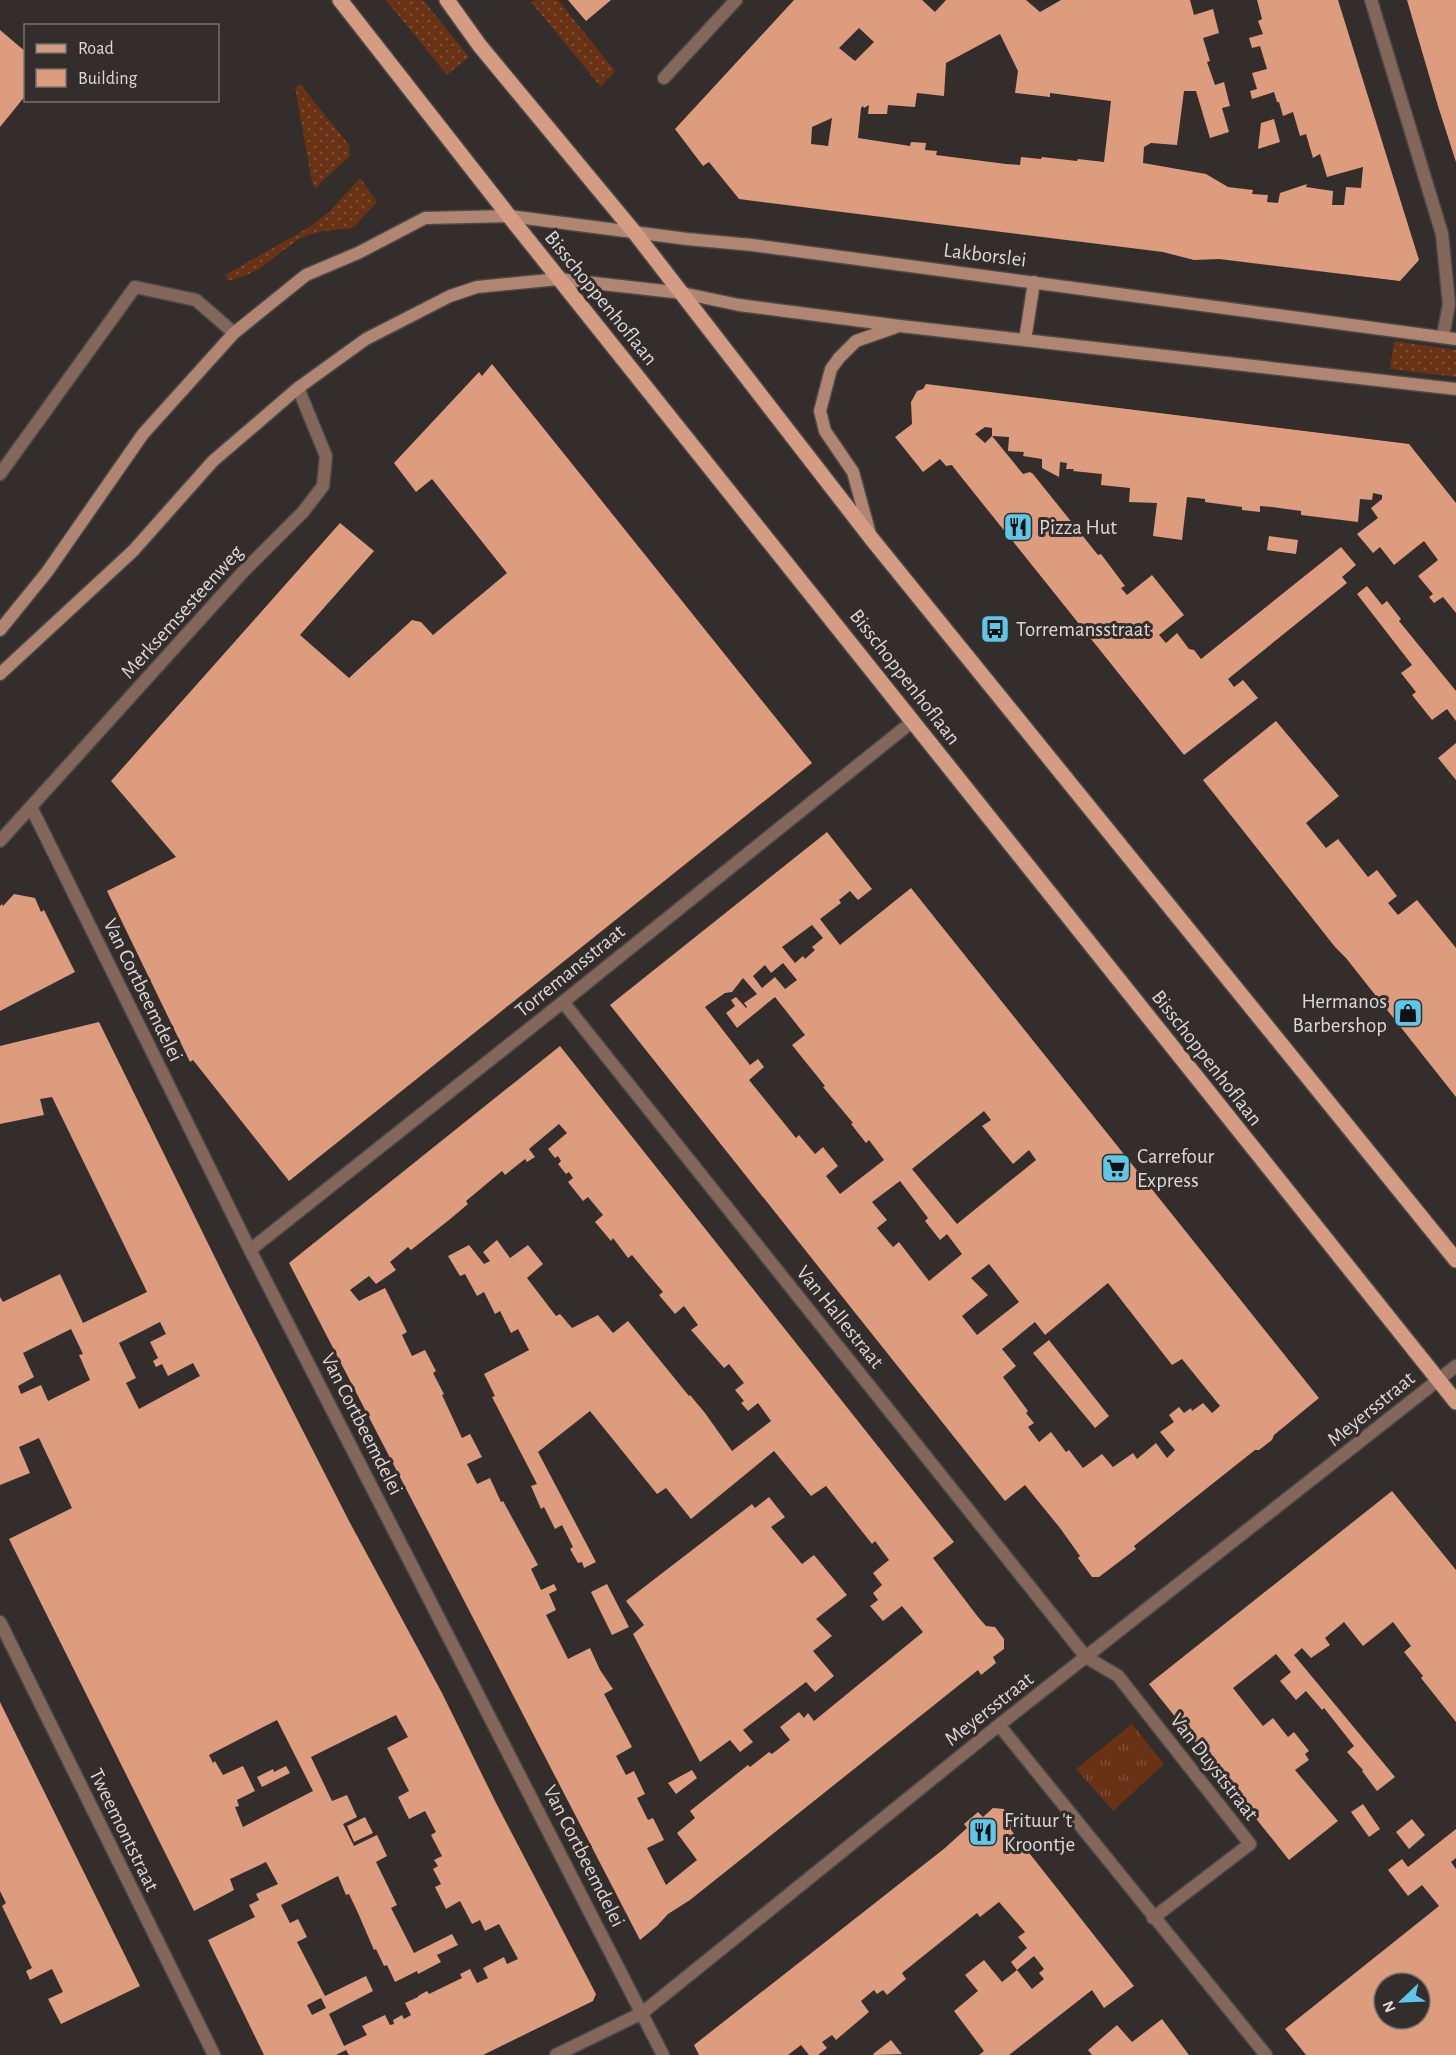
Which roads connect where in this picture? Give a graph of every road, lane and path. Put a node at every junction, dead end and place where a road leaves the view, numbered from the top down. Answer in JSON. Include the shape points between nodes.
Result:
{"nodes":[{"id":1,"x":340,"y":0,"type":"edge"},
{"id":2,"x":447,"y":0,"type":"edge"},
{"id":3,"x":736,"y":0,"type":"edge"},
{"id":4,"x":1371,"y":0,"type":"edge"},
{"id":5,"x":664,"y":78,"type":"dead end"},
{"id":6,"x":509,"y":216,"type":"junction"},
{"id":7,"x":635,"y":232,"type":"junction"},
{"id":8,"x":559,"y":279,"type":"junction"},
{"id":9,"x":1035,"y":282,"type":"junction"},
{"id":10,"x":682,"y":293,"type":"junction"},
{"id":11,"x":900,"y":326,"type":"junction"},
{"id":12,"x":234,"y":333,"type":"junction"},
{"id":13,"x":1443,"y":336,"type":"junction"},
{"id":14,"x":1456,"y":339,"type":"edge"},
{"id":15,"x":1025,"y":340,"type":"junction"},
{"id":16,"x":298,"y":388,"type":"junction"},
{"id":17,"x":1456,"y":389,"type":"edge"},
{"id":18,"x":0,"y":474,"type":"edge"},
{"id":19,"x":871,"y":538,"type":"junction"},
{"id":20,"x":0,"y":630,"type":"edge"},
{"id":21,"x":0,"y":674,"type":"edge"},
{"id":22,"x":913,"y":721,"type":"junction"},
{"id":23,"x":31,"y":807,"type":"junction"},
{"id":24,"x":0,"y":841,"type":"edge"},
{"id":25,"x":563,"y":1002,"type":"junction"},
{"id":26,"x":250,"y":1250,"type":"junction"},
{"id":27,"x":1456,"y":1260,"type":"edge"},
{"id":28,"x":1456,"y":1366,"type":"edge"},
{"id":29,"x":1438,"y":1380,"type":"junction"},
{"id":30,"x":1456,"y":1402,"type":"edge"},
{"id":31,"x":0,"y":1622,"type":"edge"},
{"id":32,"x":1086,"y":1657,"type":"junction"},
{"id":33,"x":999,"y":1725,"type":"junction"},
{"id":34,"x":1153,"y":1917,"type":"junction"},
{"id":35,"x":642,"y":2013,"type":"junction"},
{"id":36,"x":214,"y":2055,"type":"edge"},
{"id":37,"x":556,"y":2055,"type":"edge"},
{"id":38,"x":663,"y":2055,"type":"edge"},
{"id":39,"x":1265,"y":2055,"type":"edge"}],
"edges":[{"from":1,"to":6,"type":"main road","name":"Bisschoppenhoflaan"},
{"from":2,"to":7,"type":"main road","via":[[480,46]]},
{"from":3,"to":5,"type":"street"},
{"from":4,"to":13,"type":"street","via":[[1442,234],[1449,304]]},
{"from":6,"to":7,"type":"street","name":"Lakborslei"},
{"from":6,"to":8,"type":"main road","name":"Bisschoppenhoflaan"},
{"from":6,"to":12,"type":"street","via":[[425,218],[306,275]]},
{"from":7,"to":9,"type":"street","name":"Lakborslei"},
{"from":7,"to":10,"type":"main road"},
{"from":8,"to":10,"type":"street"},
{"from":8,"to":16,"type":"street","via":[[477,287],[450,296],[366,339]]},
{"from":8,"to":22,"type":"main road","name":"Bisschoppenhoflaan"},
{"from":9,"to":13,"type":"street","name":"Lakborslei"},
{"from":9,"to":15,"type":"street"},
{"from":10,"to":11,"type":"street","via":[[739,305]]},
{"from":10,"to":19,"type":"main road"},
{"from":11,"to":15,"type":"street"},
{"from":11,"to":19,"type":"street","via":[[856,341],[839,358],[831,369],[820,411],[825,431],[853,472]]},
{"from":12,"to":18,"type":"street","via":[[196,300],[135,287]]},
{"from":12,"to":20,"type":"street","via":[[143,434],[47,572]]},
{"from":13,"to":14,"type":"street","name":"Lakborslei"},
{"from":15,"to":17,"type":"street"},
{"from":16,"to":21,"type":"street","via":[[213,461],[133,551]]},
{"from":16,"to":23,"type":"street","name":"Merksemsesteenweg","via":[[326,456],[323,486]]},
{"from":19,"to":27,"type":"main road"},
{"from":22,"to":25,"type":"street","name":"Torremansstraat"},
{"from":22,"to":29,"type":"main road","name":"Bisschoppenhoflaan"},
{"from":23,"to":24,"type":"street","name":"Merksemsesteenweg"},
{"from":23,"to":26,"type":"street","name":"Van Cortbeemdelei"},
{"from":25,"to":26,"type":"street","name":"Torremansstraat"},
{"from":25,"to":32,"type":"street","name":"Van Hallestraat"},
{"from":26,"to":35,"type":"street","name":"Van Cortbeemdelei"},
{"from":28,"to":29,"type":"street"},
{"from":29,"to":30,"type":"main road","name":"Bisschoppenhoflaan"},
{"from":29,"to":32,"type":"street","name":"Meyersstraat"},
{"from":31,"to":36,"type":"street","name":"Tweemontstraat"},
{"from":32,"to":33,"type":"street","name":"Meyersstraat"},
{"from":32,"to":34,"type":"street","name":"Van Duyststraat","via":[[1118,1676],[1250,1844]]},
{"from":33,"to":34,"type":"street"},
{"from":33,"to":35,"type":"street","name":"Meyersstraat"},
{"from":34,"to":39,"type":"street"},
{"from":35,"to":37,"type":"street","name":"Meyersstraat"},
{"from":35,"to":38,"type":"street","name":"Van Cortbeemdelei"}]}
